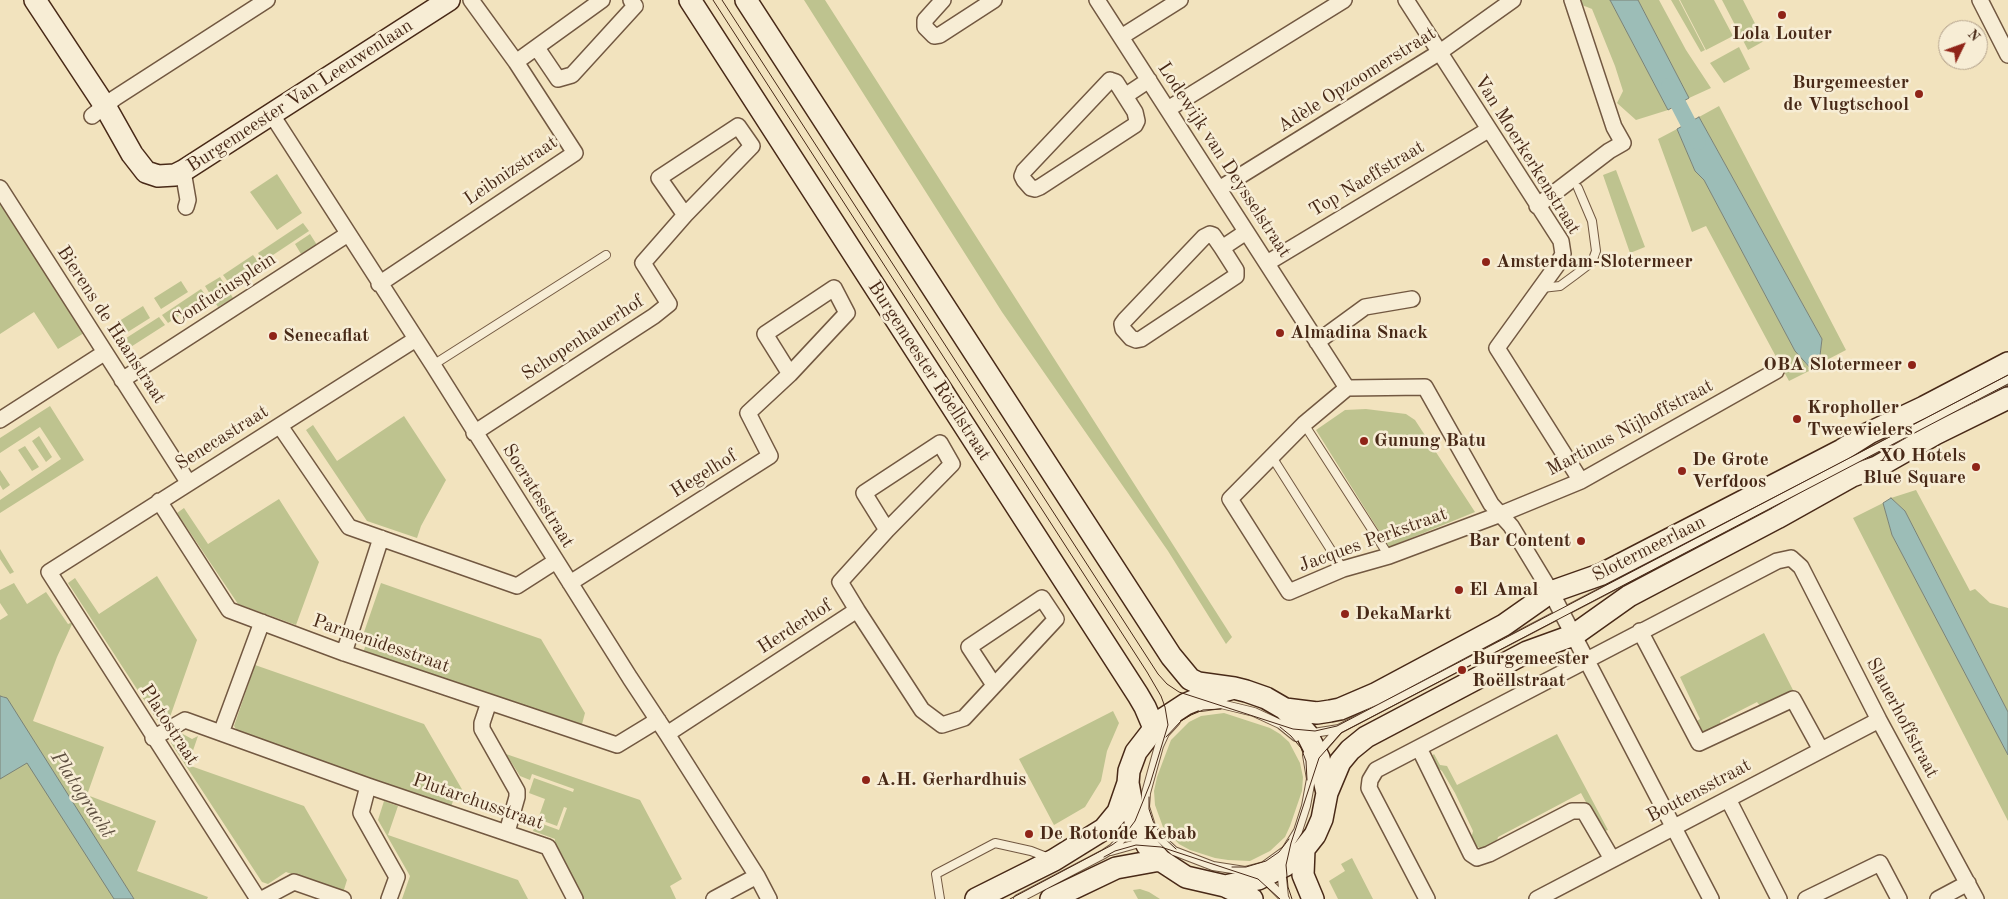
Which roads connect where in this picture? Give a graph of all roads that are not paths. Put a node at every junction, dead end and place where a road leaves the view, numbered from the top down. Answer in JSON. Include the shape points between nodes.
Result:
{"nodes":[{"id":1,"x":35,"y":0,"type":"edge"},
{"id":2,"x":267,"y":0,"type":"edge"},
{"id":3,"x":449,"y":0,"type":"edge"},
{"id":4,"x":471,"y":0,"type":"edge"},
{"id":5,"x":602,"y":0,"type":"edge"},
{"id":6,"x":631,"y":0,"type":"edge"},
{"id":7,"x":690,"y":0,"type":"edge"},
{"id":8,"x":746,"y":0,"type":"edge"},
{"id":9,"x":943,"y":0,"type":"edge"},
{"id":10,"x":994,"y":0,"type":"edge"},
{"id":11,"x":1097,"y":0,"type":"edge"},
{"id":12,"x":1180,"y":0,"type":"edge"},
{"id":13,"x":1344,"y":0,"type":"edge"},
{"id":14,"x":1406,"y":0,"type":"edge"},
{"id":15,"x":1513,"y":0,"type":"edge"},
{"id":16,"x":1572,"y":0,"type":"edge"},
{"id":17,"x":1980,"y":0,"type":"edge"},
{"id":18,"x":1121,"y":37,"type":"junction"},
{"id":19,"x":538,"y":48,"type":"junction"},
{"id":20,"x":1440,"y":52,"type":"junction"},
{"id":21,"x":2008,"y":55,"type":"edge"},
{"id":22,"x":516,"y":62,"type":"junction"},
{"id":23,"x":1149,"y":80,"type":"junction"},
{"id":24,"x":1126,"y":96,"type":"junction"},
{"id":25,"x":1168,"y":109,"type":"junction"},
{"id":26,"x":98,"y":111,"type":"junction"},
{"id":27,"x":272,"y":115,"type":"junction"},
{"id":28,"x":1488,"y":130,"type":"junction"},
{"id":29,"x":183,"y":171,"type":"junction"},
{"id":30,"x":0,"y":188,"type":"edge"},
{"id":31,"x":1578,"y":188,"type":"dead end"},
{"id":32,"x":1219,"y":189,"type":"junction"},
{"id":33,"x":1538,"y":206,"type":"junction"},
{"id":34,"x":186,"y":207,"type":"dead end"},
{"id":35,"x":685,"y":215,"type":"junction"},
{"id":36,"x":1246,"y":232,"type":"junction"},
{"id":37,"x":348,"y":234,"type":"junction"},
{"id":38,"x":1222,"y":248,"type":"junction"},
{"id":39,"x":606,"y":255,"type":"dead end"},
{"id":40,"x":1266,"y":263,"type":"junction"},
{"id":41,"x":379,"y":284,"type":"junction"},
{"id":42,"x":1542,"y":288,"type":"junction"},
{"id":43,"x":1412,"y":299,"type":"dead end"},
{"id":44,"x":416,"y":339,"type":"junction"},
{"id":45,"x":1317,"y":342,"type":"junction"},
{"id":46,"x":104,"y":353,"type":"junction"},
{"id":47,"x":2008,"y":363,"type":"edge"},
{"id":48,"x":433,"y":365,"type":"junction"},
{"id":49,"x":1776,"y":371,"type":"dead end"},
{"id":50,"x":790,"y":374,"type":"junction"},
{"id":51,"x":122,"y":380,"type":"junction"},
{"id":52,"x":2008,"y":380,"type":"edge"},
{"id":53,"x":1347,"y":388,"type":"junction"},
{"id":54,"x":2008,"y":398,"type":"edge"},
{"id":55,"x":0,"y":420,"type":"edge"},
{"id":56,"x":1304,"y":424,"type":"junction"},
{"id":57,"x":280,"y":426,"type":"junction"},
{"id":58,"x":474,"y":433,"type":"junction"},
{"id":59,"x":1272,"y":457,"type":"junction"},
{"id":60,"x":1581,"y":481,"type":"junction"},
{"id":61,"x":188,"y":482,"type":"junction"},
{"id":62,"x":159,"y":501,"type":"junction"},
{"id":63,"x":1501,"y":514,"type":"junction"},
{"id":64,"x":887,"y":530,"type":"junction"},
{"id":65,"x":381,"y":538,"type":"junction"},
{"id":66,"x":1388,"y":556,"type":"junction"},
{"id":67,"x":556,"y":561,"type":"junction"},
{"id":68,"x":1343,"y":569,"type":"junction"},
{"id":69,"x":49,"y":572,"type":"joint"},
{"id":70,"x":570,"y":583,"type":"junction"},
{"id":71,"x":1551,"y":592,"type":"junction"},
{"id":72,"x":857,"y":610,"type":"junction"},
{"id":73,"x":1563,"y":613,"type":"junction"},
{"id":74,"x":262,"y":622,"type":"junction"},
{"id":75,"x":1640,"y":631,"type":"junction"},
{"id":76,"x":1574,"y":635,"type":"junction"},
{"id":77,"x":344,"y":653,"type":"junction"},
{"id":78,"x":1586,"y":659,"type":"junction"},
{"id":79,"x":994,"y":685,"type":"junction"},
{"id":80,"x":1221,"y":695,"type":"junction"},
{"id":81,"x":489,"y":702,"type":"junction"},
{"id":82,"x":1285,"y":709,"type":"junction"},
{"id":83,"x":658,"y":720,"type":"junction"},
{"id":84,"x":1879,"y":720,"type":"junction"},
{"id":85,"x":1339,"y":729,"type":"junction"},
{"id":86,"x":221,"y":733,"type":"junction"},
{"id":87,"x":667,"y":734,"type":"junction"},
{"id":88,"x":1156,"y":737,"type":"junction"},
{"id":89,"x":153,"y":738,"type":"junction"},
{"id":90,"x":1305,"y":747,"type":"junction"},
{"id":91,"x":1420,"y":748,"type":"junction"},
{"id":92,"x":1821,"y":750,"type":"junction"},
{"id":93,"x":1128,"y":783,"type":"junction"},
{"id":94,"x":368,"y":786,"type":"junction"},
{"id":95,"x":1327,"y":793,"type":"junction"},
{"id":96,"x":1728,"y":799,"type":"junction"},
{"id":97,"x":1674,"y":827,"type":"junction"},
{"id":98,"x":507,"y":832,"type":"junction"},
{"id":99,"x":1150,"y":835,"type":"junction"},
{"id":100,"x":1304,"y":849,"type":"junction"},
{"id":101,"x":1104,"y":854,"type":"junction"},
{"id":102,"x":1612,"y":859,"type":"junction"},
{"id":103,"x":1054,"y":860,"type":"junction"},
{"id":104,"x":1268,"y":867,"type":"junction"},
{"id":105,"x":757,"y":876,"type":"junction"},
{"id":106,"x":1968,"y":883,"type":"junction"},
{"id":107,"x":1225,"y":886,"type":"junction"},
{"id":108,"x":1285,"y":898,"type":"edge"},
{"id":109,"x":258,"y":899,"type":"edge"},
{"id":110,"x":262,"y":899,"type":"edge"},
{"id":111,"x":343,"y":899,"type":"edge"},
{"id":112,"x":389,"y":899,"type":"edge"},
{"id":113,"x":575,"y":899,"type":"edge"},
{"id":114,"x":714,"y":899,"type":"edge"},
{"id":115,"x":769,"y":899,"type":"edge"},
{"id":116,"x":940,"y":899,"type":"edge"},
{"id":117,"x":976,"y":899,"type":"edge"},
{"id":118,"x":1018,"y":899,"type":"edge"},
{"id":119,"x":1052,"y":899,"type":"edge"},
{"id":120,"x":1252,"y":899,"type":"edge"},
{"id":121,"x":1314,"y":899,"type":"edge"},
{"id":122,"x":1426,"y":899,"type":"edge"},
{"id":123,"x":1537,"y":899,"type":"edge"},
{"id":124,"x":1710,"y":899,"type":"edge"},
{"id":125,"x":1779,"y":899,"type":"edge"},
{"id":126,"x":1806,"y":899,"type":"edge"},
{"id":127,"x":1899,"y":899,"type":"edge"},
{"id":128,"x":1938,"y":899,"type":"edge"},
{"id":129,"x":1976,"y":899,"type":"edge"}],
"edges":[{"from":1,"to":26,"type":"main road"},
{"from":2,"to":26,"type":"street"},
{"from":3,"to":27,"type":"main road","name":"Burgemeester Van Leeuwenlaan"},
{"from":4,"to":22,"type":"street"},
{"from":5,"to":19,"type":"street"},
{"from":6,"to":19,"type":"street","via":[[635,6],[572,75],[558,78]]},
{"from":7,"to":88,"type":"main road","name":"Burgemeester Röellstraat","via":[[1141,701]]},
{"from":8,"to":80,"type":"main road","via":[[1151,628],[1190,679]]},
{"from":9,"to":10,"type":"street","via":[[925,20],[934,36]]},
{"from":11,"to":18,"type":"street","name":"Lodewijk van Deysselstraat"},
{"from":12,"to":18,"type":"street"},
{"from":13,"to":25,"type":"street"},
{"from":14,"to":20,"type":"street","name":"Van Moerkerkenstraat"},
{"from":15,"to":20,"type":"street","name":"Adèle Opzoomerstraat"},
{"from":16,"to":33,"type":"street","via":[[1614,127],[1623,143]]},
{"from":17,"to":21,"type":"street"},
{"from":18,"to":23,"type":"street","name":"Lodewijk van Deysselstraat"},
{"from":19,"to":22,"type":"street"},
{"from":20,"to":28,"type":"street","name":"Van Moerkerkenstraat"},
{"from":20,"to":32,"type":"street","name":"Adèle Opzoomerstraat"},
{"from":22,"to":41,"type":"street","name":"Leibnizstraat","via":[[575,153]]},
{"from":23,"to":24,"type":"street"},
{"from":23,"to":25,"type":"street","name":"Lodewijk van Deysselstraat"},
{"from":24,"to":24,"type":"street","via":[[1137,117],[1135,125],[1040,188],[1027,184],[1022,176],[1024,171],[1107,82],[1113,80]]},
{"from":25,"to":32,"type":"street","name":"Lodewijk van Deysselstraat"},
{"from":26,"to":29,"type":"main road","name":"Burgemeester Van Leeuwenlaan","via":[[146,172],[167,176]]},
{"from":27,"to":29,"type":"main road","name":"Burgemeester Van Leeuwenlaan"},
{"from":27,"to":37,"type":"street","name":"Socratesstraat"},
{"from":28,"to":33,"type":"street","name":"Van Moerkerkenstraat"},
{"from":28,"to":40,"type":"street","name":"Top Naeffstraat"},
{"from":29,"to":34,"type":"street","via":[[188,200]]},
{"from":30,"to":46,"type":"street","name":"Bierens de Haanstraat"},
{"from":31,"to":42,"type":"lane","via":[[1592,221],[1596,251],[1592,262],[1576,276],[1560,286]]},
{"from":32,"to":36,"type":"street","name":"Lodewijk van Deysselstraat"},
{"from":33,"to":42,"type":"street","name":"Van Moerkerkenstraat","via":[[1561,241],[1563,254]]},
{"from":35,"to":35,"type":"street","name":"Schopenhauerhof","via":[[660,178],[738,126],[752,146]]},
{"from":35,"to":58,"type":"street","name":"Schopenhauerhof","via":[[642,263],[669,304]]},
{"from":36,"to":38,"type":"street"},
{"from":36,"to":40,"type":"street","name":"Lodewijk van Deysselstraat"},
{"from":37,"to":41,"type":"street","name":"Socratesstraat"},
{"from":37,"to":51,"type":"street","name":"Confuciusplein"},
{"from":38,"to":38,"type":"street","via":[[1210,234],[1204,238],[1124,320],[1123,329],[1131,338],[1141,338],[1236,276],[1236,270]]},
{"from":39,"to":48,"type":"lane"},
{"from":40,"to":45,"type":"street","name":"Lodewijk van Deysselstraat"},
{"from":41,"to":44,"type":"street","name":"Socratesstraat"},
{"from":42,"to":60,"type":"street","name":"Van Moerkerkenstraat","via":[[1497,348]]},
{"from":43,"to":45,"type":"street","via":[[1365,307]]},
{"from":44,"to":48,"type":"street","name":"Socratesstraat"},
{"from":44,"to":57,"type":"street","name":"Senecastraat"},
{"from":45,"to":53,"type":"street","name":"Lodewijk van Deysselstraat"},
{"from":46,"to":51,"type":"street","name":"Bierens de Haanstraat"},
{"from":46,"to":55,"type":"street"},
{"from":47,"to":71,"type":"main road","name":"Slotermeerlaan","via":[[1602,574]]},
{"from":48,"to":58,"type":"street","name":"Socratesstraat"},
{"from":49,"to":60,"type":"street","name":"Martinus Nijhoffstraat"},
{"from":50,"to":50,"type":"street","name":"Hegelhof","via":[[765,334],[834,288],[847,313]]},
{"from":50,"to":70,"type":"street","name":"Hegelhof","via":[[748,413],[770,456]]},
{"from":51,"to":61,"type":"street","name":"Bierens de Haanstraat"},
{"from":52,"to":73,"type":"lane","name":"Slotermeerlaan"},
{"from":53,"to":56,"type":"street","name":"Jacques Perkstraat"},
{"from":53,"to":63,"type":"street","via":[[1425,387],[1491,504]]},
{"from":54,"to":76,"type":"main road","name":"Slotermeerlaan","via":[[1877,467],[1852,476],[1629,596]]},
{"from":56,"to":59,"type":"street","name":"Jacques Perkstraat"},
{"from":56,"to":66,"type":"lane"},
{"from":57,"to":61,"type":"street","name":"Senecastraat"},
{"from":57,"to":65,"type":"street","via":[[349,527]]},
{"from":58,"to":67,"type":"street","name":"Socratesstraat"},
{"from":59,"to":68,"type":"lane"},
{"from":59,"to":68,"type":"street","name":"Jacques Perkstraat","via":[[1230,499],[1284,586],[1289,592]]},
{"from":60,"to":63,"type":"street","name":"Martinus Nijhoffstraat"},
{"from":61,"to":62,"type":"street","name":"Senecastraat"},
{"from":62,"to":69,"type":"street","name":"Senecastraat"},
{"from":62,"to":74,"type":"street","name":"Parmenidesstraat","via":[[229,610]]},
{"from":63,"to":66,"type":"street","name":"Jacques Perkstraat"},
{"from":63,"to":71,"type":"street"},
{"from":64,"to":64,"type":"street","name":"Herderhof","via":[[864,493],[940,443],[952,464]]},
{"from":64,"to":72,"type":"street","name":"Herderhof","via":[[840,582]]},
{"from":65,"to":67,"type":"street","via":[[516,586]]},
{"from":65,"to":77,"type":"street"},
{"from":66,"to":68,"type":"street","name":"Jacques Perkstraat"},
{"from":67,"to":70,"type":"street","name":"Socratesstraat"},
{"from":69,"to":89,"type":"street","name":"Platostraat"},
{"from":70,"to":83,"type":"street","name":"Socratesstraat"},
{"from":71,"to":73,"type":"street"},
{"from":71,"to":82,"type":"main road","name":"Slotermeerlaan","via":[[1504,625],[1410,676],[1340,709],[1317,713]]},
{"from":72,"to":79,"type":"street","via":[[922,710],[942,725],[964,718]]},
{"from":72,"to":87,"type":"street","name":"Herderhof"},
{"from":73,"to":76,"type":"street"},
{"from":73,"to":85,"type":"lane","name":"Slotermeerlaan"},
{"from":74,"to":77,"type":"street","name":"Parmenidesstraat"},
{"from":74,"to":86,"type":"street"},
{"from":75,"to":78,"type":"street"},
{"from":75,"to":84,"type":"street","name":"Slauerhoffstraat","via":[[1777,560],[1791,558],[1801,567]]},
{"from":75,"to":92,"type":"street","via":[[1699,743],[1793,699]]},
{"from":76,"to":78,"type":"street"},
{"from":76,"to":95,"type":"main road","name":"Slotermeerlaan","via":[[1527,652],[1366,737],[1340,762]]},
{"from":77,"to":81,"type":"street","name":"Parmenidesstraat"},
{"from":78,"to":91,"type":"street"},
{"from":78,"to":97,"type":"street"},
{"from":79,"to":79,"type":"street","via":[[969,646],[1042,598],[1056,619]]},
{"from":80,"to":82,"type":"main road","via":[[1266,698]]},
{"from":80,"to":88,"type":"main road","via":[[1178,709]]},
{"from":80,"to":90,"type":"lane","via":[[1280,724]]},
{"from":81,"to":83,"type":"street","name":"Parmenidesstraat","via":[[617,745]]},
{"from":81,"to":98,"type":"street","via":[[482,729],[517,791]]},
{"from":82,"to":90,"type":"main road"},
{"from":83,"to":87,"type":"street","name":"Socratesstraat"},
{"from":84,"to":92,"type":"street","name":"Boutensstraat"},
{"from":84,"to":106,"type":"street","name":"Slauerhoffstraat"},
{"from":85,"to":90,"type":"lane","name":"Slotermeerlaan"},
{"from":85,"to":90,"type":"lane","name":"Slotermeerlaan"},
{"from":86,"to":89,"type":"street","name":"Plutarchusstraat","via":[[185,720]]},
{"from":86,"to":94,"type":"street","name":"Plutarchusstraat"},
{"from":87,"to":105,"type":"street","name":"Socratesstraat"},
{"from":88,"to":93,"type":"main road","via":[[1136,752]]},
{"from":88,"to":99,"type":"lane","via":[[1146,793]]},
{"from":89,"to":109,"type":"street","name":"Platostraat"},
{"from":90,"to":95,"type":"main road"},
{"from":90,"to":104,"type":"lane","via":[[1311,779],[1306,806],[1298,831]]},
{"from":91,"to":102,"type":"street","via":[[1471,854],[1477,858],[1572,811],[1584,811]]},
{"from":91,"to":122,"type":"street","via":[[1376,770],[1369,788]]},
{"from":92,"to":96,"type":"street","name":"Boutensstraat"},
{"from":93,"to":99,"type":"main road"},
{"from":93,"to":103,"type":"main road","via":[[1118,812],[1104,829]]},
{"from":94,"to":98,"type":"street","name":"Plutarchusstraat"},
{"from":94,"to":112,"type":"street","via":[[361,813],[397,877]]},
{"from":95,"to":100,"type":"main road","via":[[1322,819]]},
{"from":96,"to":97,"type":"street","name":"Boutensstraat"},
{"from":96,"to":125,"type":"street"},
{"from":97,"to":102,"type":"street","name":"Boutensstraat"},
{"from":97,"to":124,"type":"street"},
{"from":98,"to":113,"type":"street","name":"Plutarchusstraat","via":[[548,847]]},
{"from":99,"to":101,"type":"lane"},
{"from":99,"to":101,"type":"lane","via":[[1118,843]]},
{"from":99,"to":104,"type":"lane","via":[[1174,850],[1213,866]]},
{"from":99,"to":107,"type":"main road","via":[[1186,877]]},
{"from":99,"to":119,"type":"main road","via":[[1116,868]]},
{"from":100,"to":104,"type":"main road"},
{"from":100,"to":121,"type":"main road","via":[[1303,875]]},
{"from":101,"to":118,"type":"lane"},
{"from":102,"to":123,"type":"street","name":"Boutensstraat"},
{"from":103,"to":116,"type":"lane","via":[[995,843],[936,874]]},
{"from":103,"to":117,"type":"main road"},
{"from":104,"to":107,"type":"main road"},
{"from":104,"to":108,"type":"lane"},
{"from":104,"to":108,"type":"lane"},
{"from":105,"to":114,"type":"street"},
{"from":105,"to":115,"type":"street","name":"Socratesstraat"},
{"from":106,"to":128,"type":"street"},
{"from":106,"to":129,"type":"street","name":"Slauerhoffstraat"},
{"from":107,"to":120,"type":"main road"},
{"from":110,"to":111,"type":"street","via":[[294,882]]},
{"from":126,"to":127,"type":"street","via":[[1880,863]]}]}
